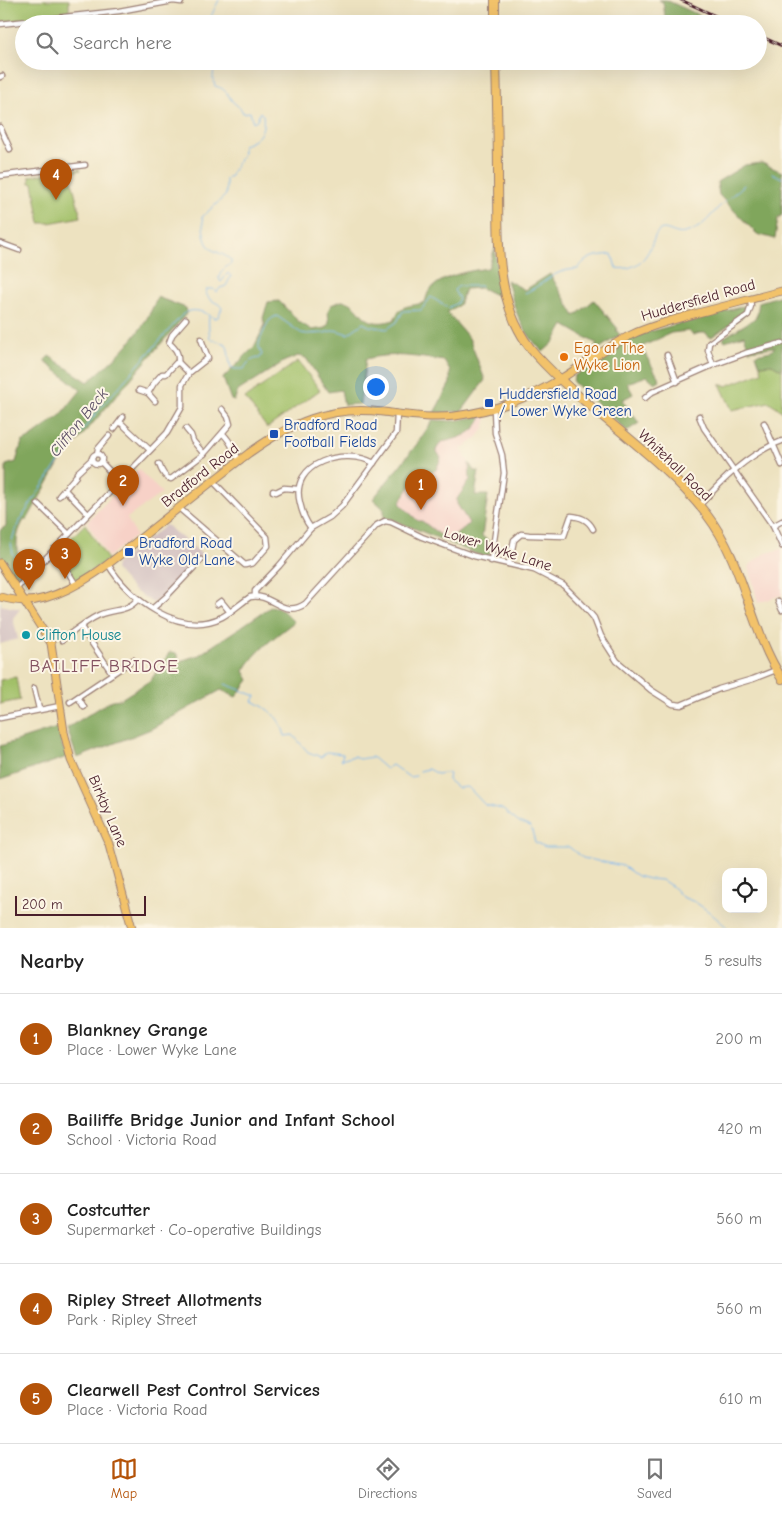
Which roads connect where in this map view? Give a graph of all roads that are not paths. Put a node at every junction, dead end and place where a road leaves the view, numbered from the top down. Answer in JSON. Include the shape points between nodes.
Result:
{"nodes":[{"id":1,"x":495,"y":0,"type":"edge"},
{"id":2,"x":180,"y":2,"type":"dead end"},
{"id":3,"x":148,"y":3,"type":"edge"},
{"id":4,"x":82,"y":15,"type":"edge"},
{"id":5,"x":495,"y":15,"type":"edge"},
{"id":6,"x":15,"y":22,"type":"edge"},
{"id":7,"x":0,"y":24,"type":"edge"},
{"id":8,"x":496,"y":70,"type":"edge"},
{"id":9,"x":0,"y":127,"type":"edge"},
{"id":10,"x":10,"y":148,"type":"dead end"},
{"id":11,"x":85,"y":166,"type":"dead end"},
{"id":12,"x":0,"y":176,"type":"edge"},
{"id":13,"x":0,"y":243,"type":"edge"},
{"id":14,"x":19,"y":250,"type":"dead end"},
{"id":15,"x":782,"y":291,"type":"edge"},
{"id":16,"x":750,"y":299,"type":"junction"},
{"id":17,"x":186,"y":319,"type":"dead end"},
{"id":18,"x":200,"y":339,"type":"dead end"},
{"id":19,"x":782,"y":343,"type":"edge"},
{"id":20,"x":667,"y":355,"type":"dead end"},
{"id":21,"x":178,"y":363,"type":"junction"},
{"id":22,"x":713,"y":365,"type":"junction"},
{"id":23,"x":188,"y":373,"type":"junction"},
{"id":24,"x":561,"y":379,"type":"junction"},
{"id":25,"x":677,"y":382,"type":"junction"},
{"id":26,"x":139,"y":390,"type":"dead end"},
{"id":27,"x":148,"y":393,"type":"junction"},
{"id":28,"x":645,"y":398,"type":"dead end"},
{"id":29,"x":155,"y":401,"type":"dead end"},
{"id":30,"x":222,"y":409,"type":"dead end"},
{"id":31,"x":494,"y":409,"type":"junction"},
{"id":32,"x":397,"y":414,"type":"junction"},
{"id":33,"x":699,"y":416,"type":"dead end"},
{"id":34,"x":432,"y":417,"type":"joint"},
{"id":35,"x":764,"y":423,"type":"dead end"},
{"id":36,"x":114,"y":429,"type":"dead end"},
{"id":37,"x":186,"y":429,"type":"dead end"},
{"id":38,"x":223,"y":434,"type":"junction"},
{"id":39,"x":108,"y":436,"type":"dead end"},
{"id":40,"x":782,"y":441,"type":"edge"},
{"id":41,"x":774,"y":444,"type":"junction"},
{"id":42,"x":150,"y":450,"type":"junction"},
{"id":43,"x":97,"y":454,"type":"junction"},
{"id":44,"x":204,"y":454,"type":"junction"},
{"id":45,"x":92,"y":459,"type":"junction"},
{"id":46,"x":240,"y":461,"type":"junction"},
{"id":47,"x":100,"y":462,"type":"junction"},
{"id":48,"x":374,"y":463,"type":"junction"},
{"id":49,"x":159,"y":464,"type":"dead end"},
{"id":50,"x":782,"y":465,"type":"edge"},
{"id":51,"x":734,"y":471,"type":"junction"},
{"id":52,"x":213,"y":481,"type":"junction"},
{"id":53,"x":120,"y":482,"type":"junction"},
{"id":54,"x":298,"y":489,"type":"junction"},
{"id":55,"x":65,"y":490,"type":"junction"},
{"id":56,"x":273,"y":491,"type":"dead end"},
{"id":57,"x":59,"y":496,"type":"dead end"},
{"id":58,"x":38,"y":504,"type":"dead end"},
{"id":59,"x":699,"y":506,"type":"junction"},
{"id":60,"x":180,"y":508,"type":"junction"},
{"id":61,"x":88,"y":514,"type":"junction"},
{"id":62,"x":782,"y":521,"type":"edge"},
{"id":63,"x":773,"y":526,"type":"junction"},
{"id":64,"x":312,"y":528,"type":"junction"},
{"id":65,"x":593,"y":528,"type":"dead end"},
{"id":66,"x":69,"y":534,"type":"junction"},
{"id":67,"x":782,"y":546,"type":"edge"},
{"id":68,"x":54,"y":549,"type":"junction"},
{"id":69,"x":201,"y":560,"type":"dead end"},
{"id":70,"x":491,"y":561,"type":"junction"},
{"id":71,"x":0,"y":563,"type":"edge"},
{"id":72,"x":108,"y":564,"type":"junction"},
{"id":73,"x":508,"y":564,"type":"junction"},
{"id":74,"x":76,"y":585,"type":"junction"},
{"id":75,"x":14,"y":586,"type":"junction"},
{"id":76,"x":255,"y":596,"type":"junction"},
{"id":77,"x":1,"y":597,"type":"edge"},
{"id":78,"x":138,"y":599,"type":"junction"},
{"id":79,"x":221,"y":601,"type":"dead end"},
{"id":80,"x":778,"y":601,"type":"dead end"},
{"id":81,"x":24,"y":602,"type":"junction"},
{"id":82,"x":153,"y":608,"type":"junction"},
{"id":83,"x":782,"y":610,"type":"edge"},
{"id":84,"x":230,"y":612,"type":"junction"},
{"id":85,"x":81,"y":627,"type":"junction"},
{"id":86,"x":62,"y":640,"type":"dead end"},
{"id":87,"x":133,"y":660,"type":"dead end"},
{"id":88,"x":776,"y":670,"type":"junction"},
{"id":89,"x":112,"y":673,"type":"junction"},
{"id":90,"x":782,"y":679,"type":"edge"},
{"id":91,"x":34,"y":688,"type":"dead end"},
{"id":92,"x":78,"y":697,"type":"junction"},
{"id":93,"x":70,"y":702,"type":"dead end"},
{"id":94,"x":60,"y":706,"type":"junction"},
{"id":95,"x":84,"y":707,"type":"dead end"},
{"id":96,"x":39,"y":709,"type":"junction"},
{"id":97,"x":0,"y":718,"type":"edge"},
{"id":98,"x":132,"y":928,"type":"edge"}],
"edges":[{"from":1,"to":5,"type":"highway"},
{"from":2,"to":3,"type":"street"},
{"from":3,"to":4,"type":"street","via":[[118,11]]},
{"from":6,"to":7,"type":"street"},
{"from":8,"to":24,"type":"highway","name":"Whitehall Road","via":[[503,281],[520,335]]},
{"from":9,"to":10,"type":"street"},
{"from":11,"to":12,"type":"street"},
{"from":13,"to":14,"type":"street"},
{"from":15,"to":16,"type":"main road","name":"Huddersfield Road"},
{"from":16,"to":22,"type":"street","via":[[748,315],[709,343]]},
{"from":16,"to":24,"type":"main road","name":"Huddersfield Road","via":[[632,334]]},
{"from":17,"to":21,"type":"street","via":[[169,343],[177,350]]},
{"from":18,"to":23,"type":"street","via":[[208,358]]},
{"from":19,"to":22,"type":"street"},
{"from":20,"to":25,"type":"street"},
{"from":21,"to":23,"type":"street"},
{"from":21,"to":27,"type":"street","via":[[162,374]]},
{"from":22,"to":25,"type":"street"},
{"from":23,"to":42,"type":"street","via":[[182,386],[182,407],[168,432]]},
{"from":24,"to":31,"type":"main road","name":"Huddersfield Road","via":[[516,402]]},
{"from":24,"to":59,"type":"highway","name":"Whitehall Road","via":[[678,482]]},
{"from":25,"to":28,"type":"street"},
{"from":26,"to":27,"type":"street"},
{"from":27,"to":29,"type":"street"},
{"from":30,"to":38,"type":"street","via":[[230,420]]},
{"from":31,"to":34,"type":"main road","name":"Huddersfield Road"},
{"from":31,"to":70,"type":"street","via":[[495,433],[504,473]]},
{"from":32,"to":34,"type":"main road","name":"Bradford Road"},
{"from":32,"to":46,"type":"main road","name":"Bradford Road","via":[[355,410],[301,422],[273,436]]},
{"from":32,"to":48,"type":"street","via":[[396,433]]},
{"from":33,"to":51,"type":"street"},
{"from":35,"to":41,"type":"street"},
{"from":36,"to":42,"type":"street","via":[[122,420]]},
{"from":37,"to":44,"type":"street"},
{"from":38,"to":44,"type":"street"},
{"from":38,"to":46,"type":"street","via":[[232,443]]},
{"from":39,"to":43,"type":"street"},
{"from":40,"to":41,"type":"street"},
{"from":41,"to":50,"type":"street"},
{"from":41,"to":51,"type":"street"},
{"from":42,"to":53,"type":"street"},
{"from":43,"to":45,"type":"street"},
{"from":43,"to":47,"type":"street","via":[[102,457]]},
{"from":44,"to":49,"type":"street","via":[[171,480]]},
{"from":45,"to":47,"type":"street","via":[[94,463]]},
{"from":45,"to":55,"type":"street"},
{"from":46,"to":52,"type":"main road","name":"Bradford Road"},
{"from":47,"to":53,"type":"street"},
{"from":48,"to":54,"type":"street","via":[[350,457],[320,462],[308,469]]},
{"from":48,"to":64,"type":"street","via":[[342,506]]},
{"from":51,"to":59,"type":"street"},
{"from":51,"to":63,"type":"street"},
{"from":52,"to":60,"type":"main road","name":"Bradford Road"},
{"from":52,"to":60,"type":"street","via":[[268,537],[268,546],[253,563],[244,565]]},
{"from":53,"to":61,"type":"street"},
{"from":54,"to":56,"type":"street"},
{"from":54,"to":64,"type":"street","via":[[301,510]]},
{"from":55,"to":57,"type":"street"},
{"from":55,"to":61,"type":"street"},
{"from":58,"to":66,"type":"street"},
{"from":59,"to":88,"type":"highway","name":"Whitehall Road","via":[[732,555]]},
{"from":60,"to":72,"type":"main road","name":"Bradford Road"},
{"from":61,"to":66,"type":"street"},
{"from":62,"to":63,"type":"street"},
{"from":63,"to":67,"type":"street"},
{"from":64,"to":76,"type":"street"},
{"from":65,"to":73,"type":"street","via":[[582,518],[571,516],[564,536],[521,534],[514,540]]},
{"from":66,"to":68,"type":"street"},
{"from":68,"to":74,"type":"street"},
{"from":68,"to":75,"type":"street"},
{"from":69,"to":82,"type":"street"},
{"from":70,"to":73,"type":"street","name":"Lower Wyke Lane"},
{"from":70,"to":76,"type":"street","name":"Lower Wyke Lane","via":[[385,521],[377,525],[300,608],[289,610],[261,595]]},
{"from":71,"to":75,"type":"main road","name":"Birkby Lane"},
{"from":72,"to":74,"type":"main road","name":"Bradford Road"},
{"from":72,"to":78,"type":"street"},
{"from":73,"to":88,"type":"street","name":"Lower Wyke Lane","via":[[534,570],[563,585],[594,618],[617,661],[673,704],[681,705]]},
{"from":74,"to":81,"type":"main road","name":"Bradford Road"},
{"from":75,"to":77,"type":"main road","via":[[12,592]]},
{"from":75,"to":81,"type":"main road","name":"Birkby Lane"},
{"from":76,"to":84,"type":"street"},
{"from":77,"to":81,"type":"main road","name":"Bradford Road"},
{"from":78,"to":82,"type":"street"},
{"from":78,"to":85,"type":"street","via":[[126,609],[101,614]]},
{"from":79,"to":84,"type":"street"},
{"from":80,"to":83,"type":"street"},
{"from":81,"to":94,"type":"main road","name":"Birkby Lane","via":[[50,643]]},
{"from":82,"to":84,"type":"street","via":[[172,619],[194,623]]},
{"from":85,"to":86,"type":"street"},
{"from":85,"to":89,"type":"street"},
{"from":87,"to":89,"type":"street"},
{"from":88,"to":90,"type":"highway","name":"Whitehall Road"},
{"from":89,"to":92,"type":"street"},
{"from":91,"to":96,"type":"street"},
{"from":92,"to":93,"type":"street"},
{"from":92,"to":95,"type":"street"},
{"from":94,"to":96,"type":"street"},
{"from":94,"to":98,"type":"main road","name":"Birkby Lane","via":[[71,760],[109,844]]},
{"from":96,"to":97,"type":"street"}]}
